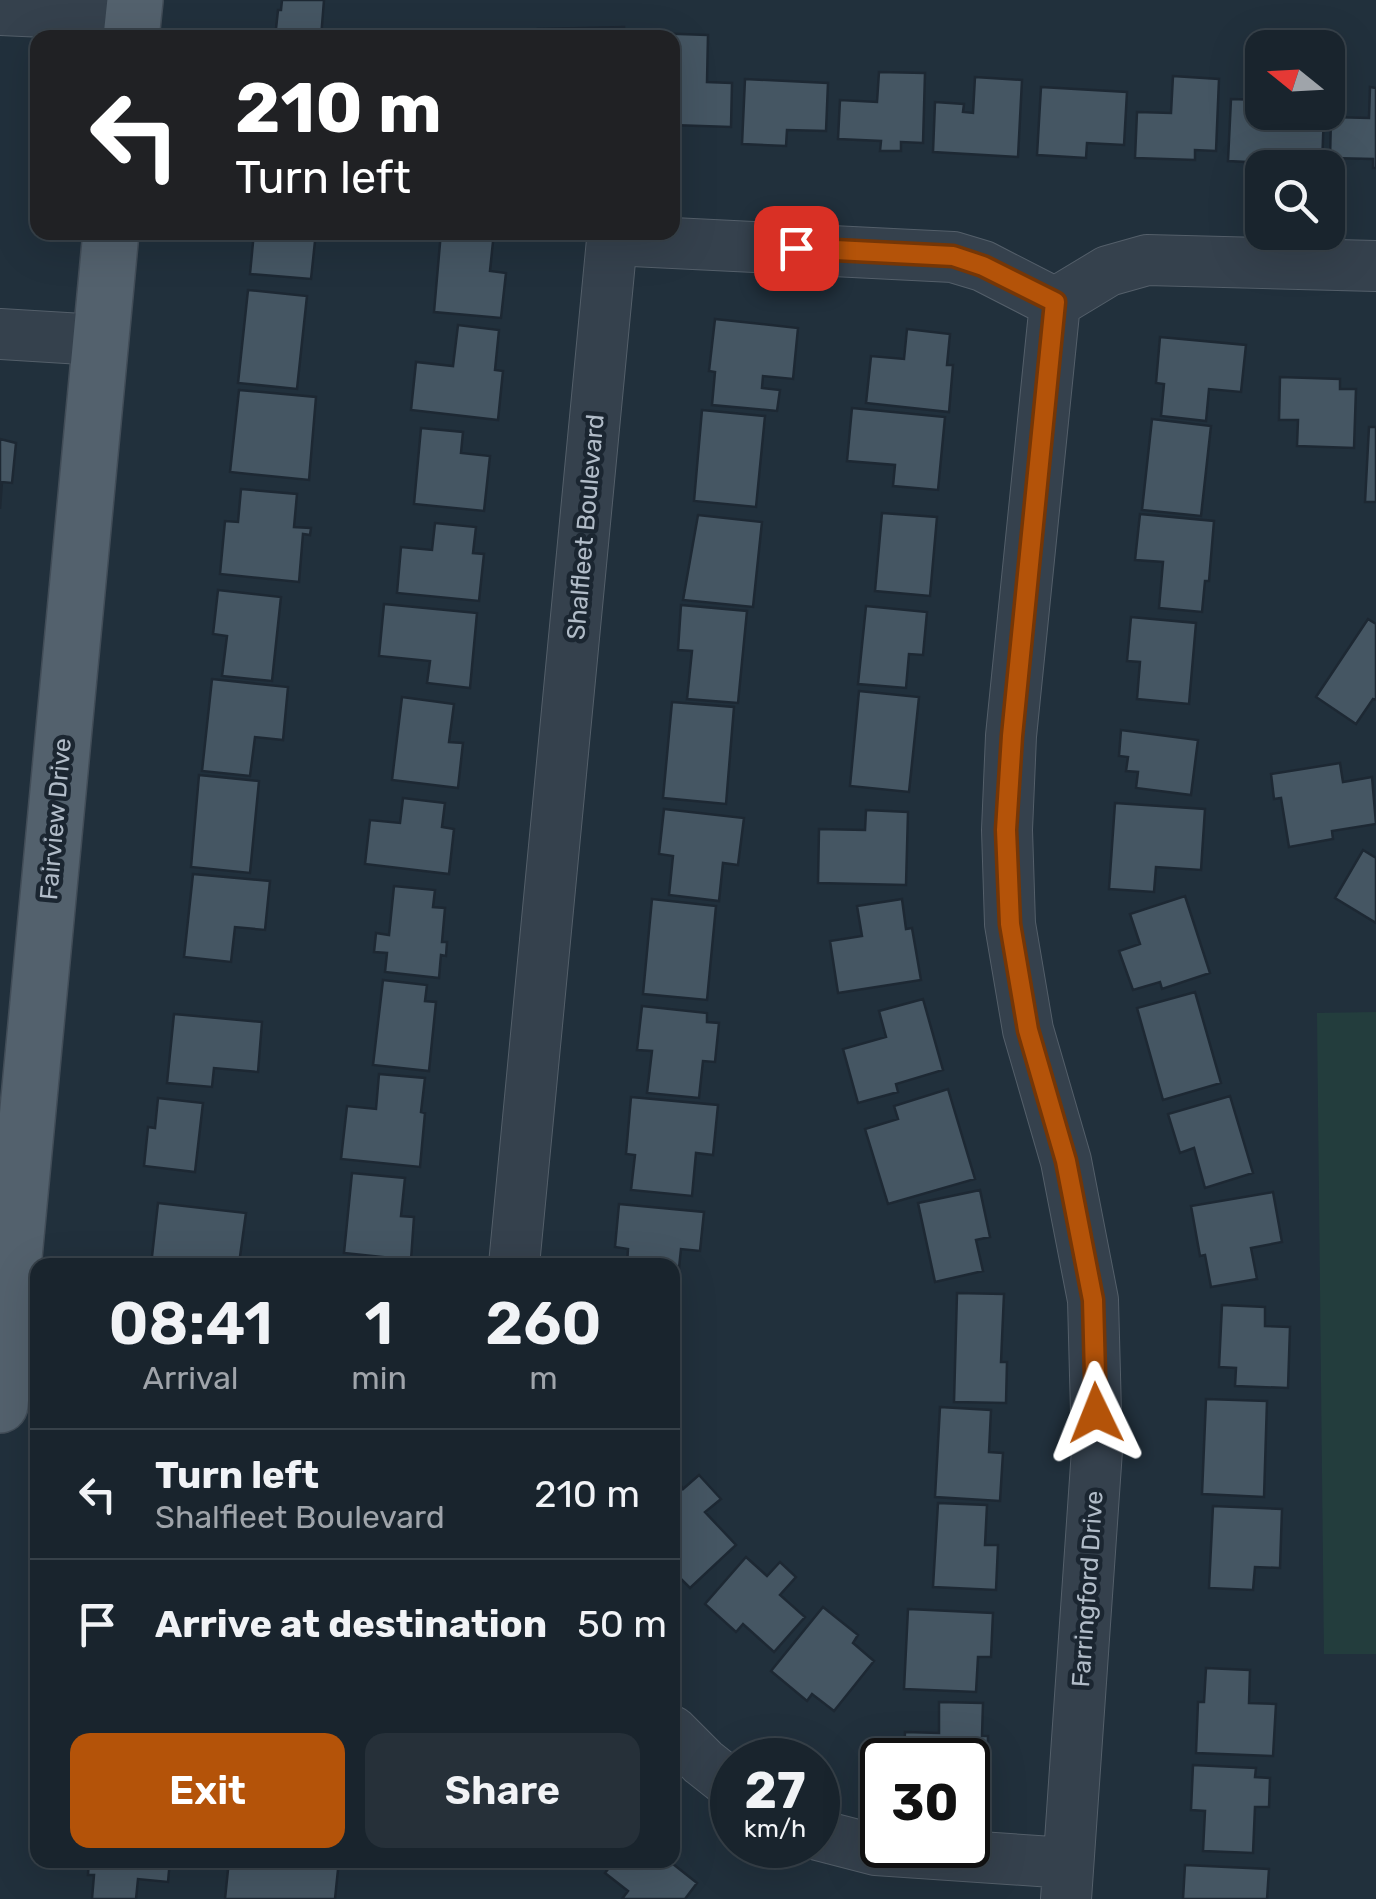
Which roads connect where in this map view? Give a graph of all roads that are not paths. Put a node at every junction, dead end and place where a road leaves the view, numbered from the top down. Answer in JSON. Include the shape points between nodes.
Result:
{"nodes":[{"id":1,"x":55,"y":6,"type":"edge"},
{"id":2,"x":0,"y":10,"type":"edge"},
{"id":3,"x":133,"y":18,"type":"edge"},
{"id":4,"x":110,"y":240,"type":"edge"},
{"id":5,"x":612,"y":240,"type":"edge"},
{"id":6,"x":612,"y":240,"type":"edge"},
{"id":7,"x":1376,"y":266,"type":"edge"},
{"id":8,"x":1055,"y":302,"type":"junction"},
{"id":9,"x":0,"y":334,"type":"edge"},
{"id":10,"x":99,"y":340,"type":"junction"},
{"id":11,"x":515,"y":1258,"type":"edge"},
{"id":12,"x":0,"y":1405,"type":"edge"},
{"id":13,"x":680,"y":1738,"type":"edge"},
{"id":14,"x":710,"y":1768,"type":"edge"},
{"id":15,"x":840,"y":1841,"type":"edge"},
{"id":16,"x":1066,"y":1881,"type":"edge"}],
"edges":[{"from":1,"to":2,"type":"street"},
{"from":1,"to":3,"type":"street"},
{"from":4,"to":10,"type":"main road","name":"Fairview Drive"},
{"from":5,"to":11,"type":"street","name":"Shalfleet Boulevard"},
{"from":6,"to":8,"type":"street","name":"Shalfleet Boulevard","via":[[953,256]]},
{"from":7,"to":8,"type":"street","via":[[1147,260],[1108,271]]},
{"from":8,"to":16,"type":"street","name":"Farringford Drive","via":[[1006,830],[1010,924],[1028,1030],[1066,1161],[1093,1300],[1097,1450]]},
{"from":9,"to":10,"type":"street"},
{"from":10,"to":12,"type":"main road","name":"Fairview Drive"},
{"from":13,"to":14,"type":"street"},
{"from":15,"to":16,"type":"street"}]}
